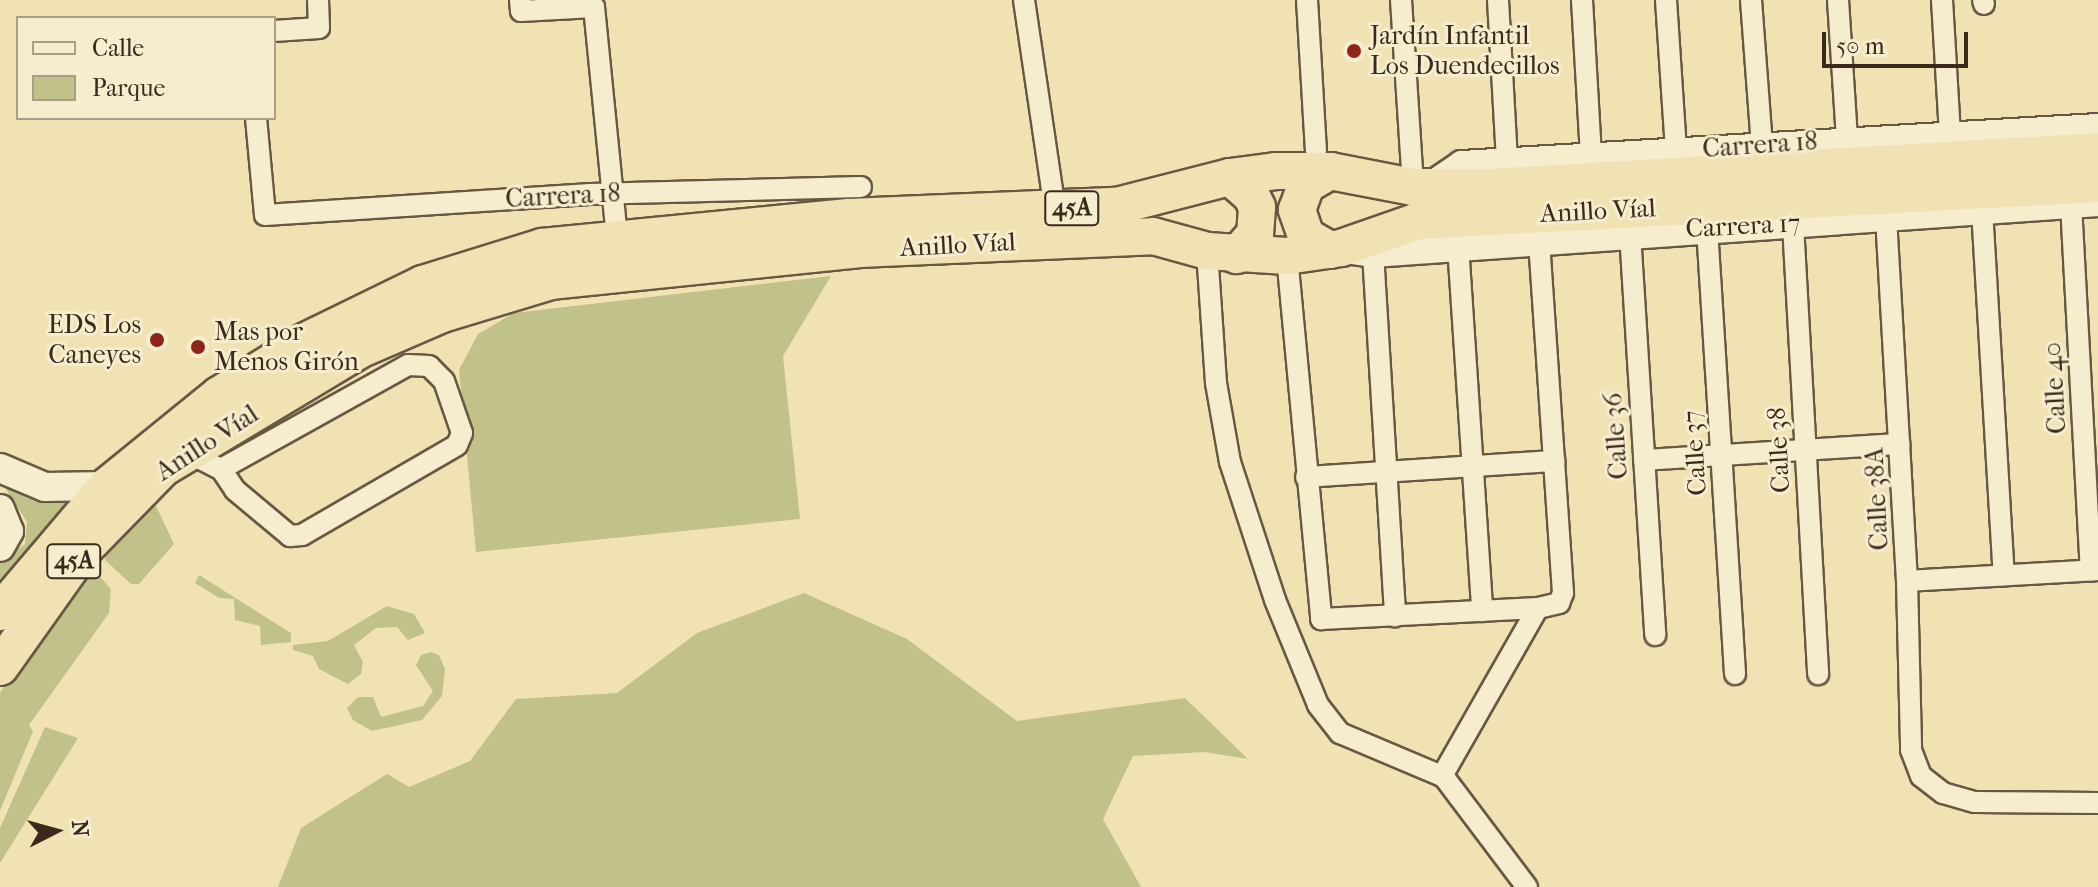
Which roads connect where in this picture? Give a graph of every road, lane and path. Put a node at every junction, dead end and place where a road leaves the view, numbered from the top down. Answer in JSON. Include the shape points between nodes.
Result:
{"nodes":[{"id":1,"x":318,"y":0,"type":"edge"},
{"id":2,"x":1024,"y":0,"type":"edge"},
{"id":3,"x":1307,"y":0,"type":"edge"},
{"id":4,"x":1401,"y":0,"type":"edge"},
{"id":5,"x":1498,"y":0,"type":"edge"},
{"id":6,"x":1582,"y":0,"type":"edge"},
{"id":7,"x":1666,"y":0,"type":"edge"},
{"id":8,"x":1751,"y":0,"type":"edge"},
{"id":9,"x":1838,"y":0,"type":"edge"},
{"id":10,"x":1942,"y":0,"type":"edge"},
{"id":11,"x":520,"y":6,"type":"edge"},
{"id":12,"x":276,"y":31,"type":"edge"},
{"id":13,"x":256,"y":120,"type":"edge"},
{"id":14,"x":2098,"y":128,"type":"edge"},
{"id":15,"x":1950,"y":135,"type":"junction"},
{"id":16,"x":1847,"y":140,"type":"junction"},
{"id":17,"x":1762,"y":145,"type":"junction"},
{"id":18,"x":1676,"y":151,"type":"junction"},
{"id":19,"x":2098,"y":151,"type":"edge"},
{"id":20,"x":1591,"y":157,"type":"junction"},
{"id":21,"x":1323,"y":161,"type":"junction"},
{"id":22,"x":1507,"y":162,"type":"junction"},
{"id":23,"x":1230,"y":177,"type":"junction"},
{"id":24,"x":861,"y":187,"type":"dead end"},
{"id":25,"x":1421,"y":187,"type":"junction"},
{"id":26,"x":612,"y":193,"type":"junction"},
{"id":27,"x":2089,"y":196,"type":"edge"},
{"id":28,"x":1055,"y":209,"type":"junction"},
{"id":29,"x":1982,"y":209,"type":"junction"},
{"id":30,"x":1886,"y":217,"type":"junction"},
{"id":31,"x":1793,"y":224,"type":"junction"},
{"id":32,"x":1707,"y":228,"type":"junction"},
{"id":33,"x":1630,"y":233,"type":"junction"},
{"id":34,"x":617,"y":236,"type":"junction"},
{"id":35,"x":1539,"y":239,"type":"junction"},
{"id":36,"x":1458,"y":245,"type":"junction"},
{"id":37,"x":1348,"y":250,"type":"junction"},
{"id":38,"x":1222,"y":253,"type":"junction"},
{"id":39,"x":1287,"y":256,"type":"junction"},
{"id":40,"x":1900,"y":444,"type":"junction"},
{"id":41,"x":1805,"y":450,"type":"junction"},
{"id":42,"x":187,"y":452,"type":"junction"},
{"id":43,"x":1721,"y":454,"type":"junction"},
{"id":44,"x":1644,"y":460,"type":"junction"},
{"id":45,"x":1554,"y":461,"type":"junction"},
{"id":46,"x":1473,"y":466,"type":"junction"},
{"id":47,"x":0,"y":468,"type":"edge"},
{"id":48,"x":221,"y":469,"type":"junction"},
{"id":49,"x":1385,"y":472,"type":"junction"},
{"id":50,"x":1306,"y":477,"type":"junction"},
{"id":51,"x":107,"y":486,"type":"junction"},
{"id":52,"x":0,"y":509,"type":"edge"},
{"id":53,"x":0,"y":547,"type":"edge"},
{"id":54,"x":2095,"y":570,"type":"edge"},
{"id":55,"x":2004,"y":575,"type":"junction"},
{"id":56,"x":1907,"y":581,"type":"junction"},
{"id":57,"x":1538,"y":608,"type":"junction"},
{"id":58,"x":1482,"y":611,"type":"junction"},
{"id":59,"x":0,"y":612,"type":"edge"},
{"id":60,"x":1395,"y":616,"type":"junction"},
{"id":61,"x":1655,"y":635,"type":"dead end"},
{"id":62,"x":0,"y":667,"type":"edge"},
{"id":63,"x":1735,"y":674,"type":"dead end"},
{"id":64,"x":1818,"y":674,"type":"dead end"},
{"id":65,"x":1442,"y":776,"type":"junction"},
{"id":66,"x":2098,"y":803,"type":"edge"},
{"id":67,"x":1527,"y":887,"type":"edge"}],
"edges":[{"from":1,"to":12,"type":"street","via":[[319,28]]},
{"from":2,"to":28,"type":"street"},
{"from":3,"to":21,"type":"street"},
{"from":4,"to":25,"type":"street"},
{"from":5,"to":22,"type":"street"},
{"from":6,"to":20,"type":"street"},
{"from":7,"to":18,"type":"street"},
{"from":8,"to":17,"type":"street"},
{"from":9,"to":16,"type":"street"},
{"from":10,"to":15,"type":"street"},
{"from":11,"to":26,"type":"street","via":[[594,7]]},
{"from":13,"to":26,"type":"street","name":"Carrera 18","via":[[265,215]]},
{"from":14,"to":15,"type":"street","name":"Carrera 18"},
{"from":15,"to":16,"type":"street","name":"Carrera 18"},
{"from":16,"to":17,"type":"street","name":"Carrera 18"},
{"from":17,"to":18,"type":"street","name":"Carrera 18"},
{"from":18,"to":20,"type":"street","name":"Carrera 18"},
{"from":19,"to":25,"type":"highway","name":"Anillo Víal","number":"45A"},
{"from":20,"to":22,"type":"street","name":"Carrera 18"},
{"from":21,"to":23,"type":"highway","name":"Anillo Víal","number":"45A"},
{"from":21,"to":25,"type":"highway","name":"Anillo Víal","number":"45A"},
{"from":21,"to":37,"type":"highway","via":[[1297,210],[1306,236]]},
{"from":22,"to":25,"type":"street","name":"Carrera 18","via":[[1462,165]]},
{"from":23,"to":28,"type":"highway","name":"Anillo Víal","number":"45A","via":[[1153,201]]},
{"from":23,"to":38,"type":"highway","via":[[1251,195],[1258,221],[1247,246]]},
{"from":24,"to":26,"type":"street","name":"Carrera 18"},
{"from":26,"to":34,"type":"street"},
{"from":27,"to":29,"type":"street","name":"Carrera 17"},
{"from":27,"to":37,"type":"highway","name":"Anillo Víal","number":"45A","via":[[1418,221]]},
{"from":27,"to":54,"type":"street","name":"Calle 40"},
{"from":28,"to":34,"type":"highway","name":"Anillo Víal","number":"45A","via":[[849,217]]},
{"from":29,"to":30,"type":"street","name":"Carrera 17"},
{"from":29,"to":55,"type":"street"},
{"from":30,"to":31,"type":"street","name":"Carrera 17"},
{"from":30,"to":40,"type":"street","name":"Calle 38A"},
{"from":31,"to":32,"type":"street","name":"Carrera 17"},
{"from":31,"to":41,"type":"street","name":"Calle 38"},
{"from":32,"to":33,"type":"street","name":"Carrera 17"},
{"from":32,"to":43,"type":"street","name":"Calle 37"},
{"from":33,"to":35,"type":"street","name":"Carrera 17"},
{"from":33,"to":44,"type":"street","name":"Calle 36"},
{"from":34,"to":51,"type":"highway","name":"Anillo Víal","number":"45A","via":[[542,247],[474,265],[349,318],[219,395]]},
{"from":35,"to":36,"type":"street","name":"Carrera 17"},
{"from":35,"to":45,"type":"street"},
{"from":36,"to":37,"type":"street","name":"Carrera 17"},
{"from":36,"to":46,"type":"street"},
{"from":37,"to":39,"type":"highway","name":"Anillo Víal","number":"45A"},
{"from":37,"to":49,"type":"street"},
{"from":38,"to":39,"type":"highway","name":"Anillo Víal","number":"45A"},
{"from":38,"to":42,"type":"highway","name":"Anillo Víal","number":"45A","via":[[1153,236],[874,249],[551,281],[442,314],[359,350]]},
{"from":38,"to":65,"type":"street","via":[[1216,383],[1230,462],[1275,600],[1318,705],[1340,733]]},
{"from":39,"to":50,"type":"street"},
{"from":40,"to":41,"type":"street"},
{"from":40,"to":56,"type":"street","name":"Calle 38A"},
{"from":41,"to":43,"type":"street"},
{"from":41,"to":64,"type":"street","name":"Calle 38"},
{"from":42,"to":48,"type":"street"},
{"from":42,"to":62,"type":"highway","name":"Anillo Víal","number":"45A","via":[[112,516],[59,579]]},
{"from":43,"to":44,"type":"street"},
{"from":43,"to":63,"type":"street","name":"Calle 37"},
{"from":44,"to":61,"type":"street","name":"Calle 36"},
{"from":45,"to":46,"type":"street"},
{"from":45,"to":57,"type":"street","via":[[1559,603]]},
{"from":46,"to":49,"type":"street"},
{"from":46,"to":58,"type":"street"},
{"from":47,"to":51,"type":"street","via":[[45,487]]},
{"from":48,"to":48,"type":"street","via":[[408,365],[429,366],[444,381],[462,433],[457,445],[302,535],[290,536],[235,490]]},
{"from":49,"to":50,"type":"street"},
{"from":49,"to":60,"type":"street"},
{"from":50,"to":60,"type":"street","via":[[1321,619]]},
{"from":51,"to":59,"type":"highway","name":"Anillo Víal","number":"45A"},
{"from":52,"to":53,"type":"street","via":[[9,531]]},
{"from":54,"to":55,"type":"street"},
{"from":55,"to":56,"type":"street"},
{"from":56,"to":66,"type":"street","name":"Calle 38A","via":[[1908,724],[1921,776],[1943,793],[1975,802]]},
{"from":57,"to":58,"type":"street"},
{"from":57,"to":65,"type":"street"},
{"from":58,"to":60,"type":"street"},
{"from":65,"to":67,"type":"street"}]}
